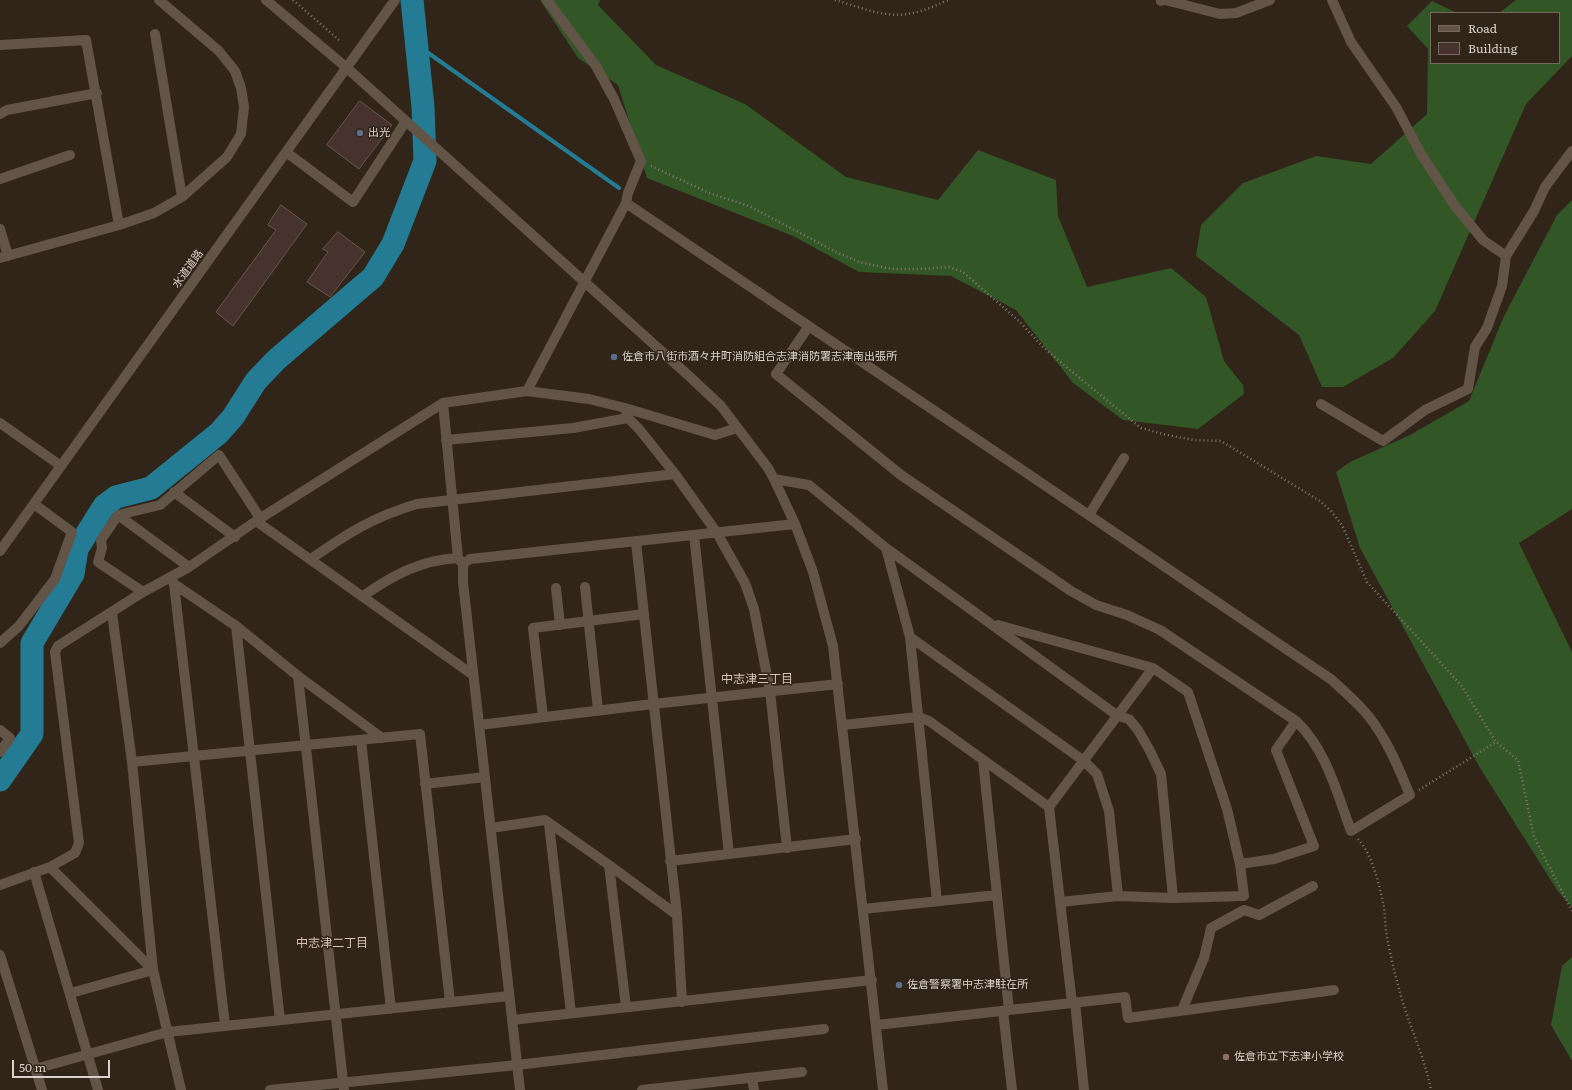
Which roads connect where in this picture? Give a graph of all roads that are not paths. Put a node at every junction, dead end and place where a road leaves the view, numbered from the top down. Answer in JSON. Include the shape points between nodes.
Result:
{"nodes":[{"id":1,"x":159,"y":0,"type":"edge"},
{"id":2,"x":266,"y":0,"type":"edge"},
{"id":3,"x":395,"y":0,"type":"edge"},
{"id":4,"x":547,"y":0,"type":"edge"},
{"id":5,"x":1332,"y":0,"type":"edge"},
{"id":6,"x":1161,"y":1,"type":"dead end"},
{"id":7,"x":1263,"y":1,"type":"edge"},
{"id":8,"x":155,"y":34,"type":"dead end"},
{"id":9,"x":0,"y":45,"type":"edge"},
{"id":10,"x":347,"y":68,"type":"junction"},
{"id":11,"x":96,"y":93,"type":"junction"},
{"id":12,"x":0,"y":114,"type":"edge"},
{"id":13,"x":406,"y":121,"type":"junction"},
{"id":14,"x":1572,"y":151,"type":"edge"},
{"id":15,"x":286,"y":152,"type":"junction"},
{"id":16,"x":70,"y":155,"type":"dead end"},
{"id":17,"x":0,"y":179,"type":"edge"},
{"id":18,"x":182,"y":197,"type":"junction"},
{"id":19,"x":626,"y":203,"type":"junction"},
{"id":20,"x":119,"y":225,"type":"junction"},
{"id":21,"x":0,"y":229,"type":"edge"},
{"id":22,"x":1506,"y":256,"type":"junction"},
{"id":23,"x":4,"y":257,"type":"edge"},
{"id":24,"x":586,"y":282,"type":"junction"},
{"id":25,"x":809,"y":326,"type":"junction"},
{"id":26,"x":527,"y":391,"type":"junction"},
{"id":27,"x":443,"y":403,"type":"junction"},
{"id":28,"x":1321,"y":404,"type":"dead end"},
{"id":29,"x":625,"y":408,"type":"junction"},
{"id":30,"x":628,"y":418,"type":"junction"},
{"id":31,"x":1,"y":425,"type":"edge"},
{"id":32,"x":737,"y":428,"type":"junction"},
{"id":33,"x":446,"y":440,"type":"junction"},
{"id":34,"x":1124,"y":458,"type":"dead end"},
{"id":35,"x":61,"y":466,"type":"junction"},
{"id":36,"x":675,"y":474,"type":"junction"},
{"id":37,"x":774,"y":479,"type":"junction"},
{"id":38,"x":174,"y":492,"type":"junction"},
{"id":39,"x":453,"y":500,"type":"junction"},
{"id":40,"x":34,"y":504,"type":"junction"},
{"id":41,"x":118,"y":515,"type":"junction"},
{"id":42,"x":1089,"y":515,"type":"junction"},
{"id":43,"x":258,"y":520,"type":"junction"},
{"id":44,"x":795,"y":524,"type":"junction"},
{"id":45,"x":717,"y":533,"type":"junction"},
{"id":46,"x":694,"y":535,"type":"junction"},
{"id":47,"x":235,"y":537,"type":"junction"},
{"id":48,"x":636,"y":542,"type":"junction"},
{"id":49,"x":886,"y":548,"type":"junction"},
{"id":50,"x":0,"y":551,"type":"edge"},
{"id":51,"x":311,"y":559,"type":"junction"},
{"id":52,"x":460,"y":561,"type":"junction"},
{"id":53,"x":189,"y":567,"type":"junction"},
{"id":54,"x":172,"y":580,"type":"junction"},
{"id":55,"x":585,"y":587,"type":"dead end"},
{"id":56,"x":556,"y":588,"type":"dead end"},
{"id":57,"x":143,"y":592,"type":"junction"},
{"id":58,"x":363,"y":596,"type":"junction"},
{"id":59,"x":112,"y":612,"type":"junction"},
{"id":60,"x":644,"y":614,"type":"junction"},
{"id":61,"x":589,"y":621,"type":"junction"},
{"id":62,"x":991,"y":623,"type":"junction"},
{"id":63,"x":560,"y":625,"type":"junction"},
{"id":64,"x":236,"y":626,"type":"junction"},
{"id":65,"x":910,"y":637,"type":"junction"},
{"id":66,"x":0,"y":643,"type":"edge"},
{"id":67,"x":1152,"y":668,"type":"junction"},
{"id":68,"x":474,"y":675,"type":"junction"},
{"id":69,"x":298,"y":676,"type":"junction"},
{"id":70,"x":838,"y":684,"type":"junction"},
{"id":71,"x":770,"y":691,"type":"junction"},
{"id":72,"x":712,"y":697,"type":"junction"},
{"id":73,"x":653,"y":704,"type":"junction"},
{"id":74,"x":598,"y":710,"type":"junction"},
{"id":75,"x":1118,"y":716,"type":"junction"},
{"id":76,"x":543,"y":717,"type":"junction"},
{"id":77,"x":918,"y":717,"type":"junction"},
{"id":78,"x":1296,"y":720,"type":"junction"},
{"id":79,"x":479,"y":725,"type":"junction"},
{"id":80,"x":843,"y":725,"type":"junction"},
{"id":81,"x":0,"y":730,"type":"edge"},
{"id":82,"x":382,"y":738,"type":"junction"},
{"id":83,"x":361,"y":740,"type":"junction"},
{"id":84,"x":306,"y":746,"type":"junction"},
{"id":85,"x":250,"y":751,"type":"junction"},
{"id":86,"x":0,"y":752,"type":"edge"},
{"id":87,"x":194,"y":756,"type":"junction"},
{"id":88,"x":983,"y":760,"type":"junction"},
{"id":89,"x":1084,"y":761,"type":"junction"},
{"id":90,"x":132,"y":762,"type":"junction"},
{"id":91,"x":485,"y":777,"type":"junction"},
{"id":92,"x":425,"y":784,"type":"junction"},
{"id":93,"x":1049,"y":807,"type":"junction"},
{"id":94,"x":549,"y":824,"type":"junction"},
{"id":95,"x":491,"y":828,"type":"junction"},
{"id":96,"x":856,"y":839,"type":"junction"},
{"id":97,"x":787,"y":848,"type":"junction"},
{"id":98,"x":729,"y":854,"type":"junction"},
{"id":99,"x":670,"y":860,"type":"junction"},
{"id":100,"x":1240,"y":864,"type":"junction"},
{"id":101,"x":609,"y":865,"type":"junction"},
{"id":102,"x":50,"y":867,"type":"junction"},
{"id":103,"x":34,"y":872,"type":"junction"},
{"id":104,"x":0,"y":885,"type":"edge"},
{"id":105,"x":1313,"y":886,"type":"dead end"},
{"id":106,"x":997,"y":895,"type":"junction"},
{"id":107,"x":1118,"y":896,"type":"junction"},
{"id":108,"x":1244,"y":896,"type":"junction"},
{"id":109,"x":1173,"y":898,"type":"junction"},
{"id":110,"x":937,"y":901,"type":"junction"},
{"id":111,"x":1060,"y":902,"type":"junction"},
{"id":112,"x":863,"y":908,"type":"junction"},
{"id":113,"x":1244,"y":910,"type":"junction"},
{"id":114,"x":677,"y":915,"type":"junction"},
{"id":115,"x":0,"y":955,"type":"edge"},
{"id":116,"x":153,"y":970,"type":"junction"},
{"id":117,"x":872,"y":980,"type":"junction"},
{"id":118,"x":1334,"y":990,"type":"dead end"},
{"id":119,"x":71,"y":993,"type":"junction"},
{"id":120,"x":509,"y":996,"type":"junction"},
{"id":121,"x":450,"y":1002,"type":"junction"},
{"id":122,"x":682,"y":1002,"type":"junction"},
{"id":123,"x":1074,"y":1002,"type":"junction"},
{"id":124,"x":626,"y":1007,"type":"junction"},
{"id":125,"x":391,"y":1008,"type":"junction"},
{"id":126,"x":1182,"y":1010,"type":"junction"},
{"id":127,"x":1006,"y":1011,"type":"junction"},
{"id":128,"x":571,"y":1013,"type":"junction"},
{"id":129,"x":336,"y":1014,"type":"junction"},
{"id":130,"x":280,"y":1020,"type":"junction"},
{"id":131,"x":512,"y":1020,"type":"junction"},
{"id":132,"x":225,"y":1025,"type":"junction"},
{"id":133,"x":877,"y":1025,"type":"junction"},
{"id":134,"x":824,"y":1029,"type":"dead end"},
{"id":135,"x":168,"y":1032,"type":"junction"},
{"id":136,"x":88,"y":1055,"type":"junction"},
{"id":137,"x":517,"y":1065,"type":"junction"},
{"id":138,"x":35,"y":1069,"type":"junction"},
{"id":139,"x":802,"y":1072,"type":"dead end"},
{"id":140,"x":752,"y":1078,"type":"junction"},
{"id":141,"x":344,"y":1086,"type":"edge"},
{"id":142,"x":693,"y":1087,"type":"edge"},
{"id":143,"x":42,"y":1090,"type":"edge"},
{"id":144,"x":98,"y":1090,"type":"edge"},
{"id":145,"x":181,"y":1090,"type":"edge"},
{"id":146,"x":270,"y":1090,"type":"edge"},
{"id":147,"x":520,"y":1090,"type":"edge"},
{"id":148,"x":642,"y":1090,"type":"edge"},
{"id":149,"x":754,"y":1090,"type":"edge"},
{"id":150,"x":883,"y":1090,"type":"edge"},
{"id":151,"x":1012,"y":1090,"type":"edge"},
{"id":152,"x":1084,"y":1090,"type":"edge"}],
"edges":[{"from":1,"to":18,"type":"street","via":[[219,51],[235,71],[244,107],[241,134],[227,157]]},
{"from":2,"to":10,"type":"street"},
{"from":3,"to":10,"type":"street","name":"水道道路"},
{"from":4,"to":19,"type":"street","via":[[596,66],[614,99],[641,161]]},
{"from":5,"to":22,"type":"street","via":[[1351,42],[1396,107],[1420,154],[1455,206],[1484,240]]},
{"from":6,"to":7,"type":"street","via":[[1220,14],[1236,13]]},
{"from":8,"to":18,"type":"street"},
{"from":9,"to":11,"type":"street","via":[[86,40]]},
{"from":10,"to":13,"type":"street"},
{"from":10,"to":15,"type":"street","name":"水道道路"},
{"from":11,"to":12,"type":"street","via":[[7,110]]},
{"from":11,"to":20,"type":"street"},
{"from":13,"to":15,"type":"street","via":[[353,202]]},
{"from":13,"to":24,"type":"street"},
{"from":14,"to":22,"type":"street","via":[[1545,187],[1534,211]]},
{"from":15,"to":35,"type":"street","name":"水道道路"},
{"from":16,"to":17,"type":"street"},
{"from":18,"to":20,"type":"street","via":[[154,213]]},
{"from":19,"to":24,"type":"street"},
{"from":19,"to":25,"type":"street"},
{"from":20,"to":23,"type":"street"},
{"from":21,"to":23,"type":"street"},
{"from":22,"to":28,"type":"street","via":[[1502,286],[1487,328],[1475,347],[1468,389],[1425,410],[1383,441]]},
{"from":24,"to":26,"type":"street"},
{"from":24,"to":32,"type":"street","via":[[721,406]]},
{"from":25,"to":42,"type":"street"},
{"from":25,"to":78,"type":"street","via":[[776,374],[901,475],[1071,591],[1160,630]]},
{"from":26,"to":27,"type":"street"},
{"from":26,"to":29,"type":"street","via":[[589,399]]},
{"from":27,"to":33,"type":"street"},
{"from":27,"to":43,"type":"street"},
{"from":29,"to":30,"type":"street"},
{"from":29,"to":32,"type":"street","via":[[715,434]]},
{"from":30,"to":33,"type":"street","via":[[573,428]]},
{"from":30,"to":36,"type":"street"},
{"from":31,"to":35,"type":"street"},
{"from":32,"to":37,"type":"street"},
{"from":33,"to":39,"type":"street"},
{"from":34,"to":42,"type":"street"},
{"from":35,"to":40,"type":"street","name":"水道道路"},
{"from":36,"to":39,"type":"street"},
{"from":36,"to":45,"type":"street"},
{"from":37,"to":44,"type":"street"},
{"from":37,"to":49,"type":"street","via":[[809,485]]},
{"from":38,"to":41,"type":"street","via":[[160,505]]},
{"from":38,"to":43,"type":"street","via":[[219,455]]},
{"from":38,"to":47,"type":"street"},
{"from":39,"to":51,"type":"street","via":[[417,504],[391,512],[366,523]]},
{"from":39,"to":52,"type":"street"},
{"from":40,"to":50,"type":"street","name":"水道道路"},
{"from":40,"to":66,"type":"street","via":[[72,532],[54,579],[19,626]]},
{"from":41,"to":53,"type":"street"},
{"from":41,"to":57,"type":"street","via":[[101,540],[102,548],[98,562]]},
{"from":42,"to":78,"type":"street","via":[[1332,680],[1361,707],[1377,727],[1410,795],[1351,831],[1332,778],[1316,746]]},
{"from":43,"to":47,"type":"street"},
{"from":43,"to":51,"type":"street"},
{"from":44,"to":45,"type":"street"},
{"from":44,"to":70,"type":"street","via":[[820,594],[833,646]]},
{"from":45,"to":46,"type":"street"},
{"from":45,"to":71,"type":"street","via":[[744,583],[754,609]]},
{"from":46,"to":48,"type":"street"},
{"from":46,"to":72,"type":"street"},
{"from":47,"to":53,"type":"street"},
{"from":48,"to":52,"type":"street"},
{"from":48,"to":60,"type":"street"},
{"from":49,"to":62,"type":"street"},
{"from":49,"to":65,"type":"street"},
{"from":51,"to":58,"type":"street"},
{"from":52,"to":58,"type":"street","via":[[432,561],[410,568],[382,582]]},
{"from":52,"to":68,"type":"street"},
{"from":53,"to":54,"type":"street"},
{"from":54,"to":57,"type":"street"},
{"from":54,"to":64,"type":"street"},
{"from":54,"to":87,"type":"street"},
{"from":55,"to":61,"type":"street"},
{"from":56,"to":63,"type":"street"},
{"from":57,"to":59,"type":"street"},
{"from":58,"to":68,"type":"street"},
{"from":59,"to":90,"type":"street"},
{"from":59,"to":102,"type":"street","via":[[58,646],[55,652],[79,843],[75,853]]},
{"from":60,"to":61,"type":"street"},
{"from":60,"to":73,"type":"street"},
{"from":61,"to":63,"type":"street"},
{"from":61,"to":74,"type":"street"},
{"from":62,"to":67,"type":"street"},
{"from":62,"to":75,"type":"street"},
{"from":63,"to":76,"type":"street","via":[[533,628]]},
{"from":64,"to":69,"type":"street"},
{"from":64,"to":85,"type":"street"},
{"from":65,"to":77,"type":"street"},
{"from":65,"to":89,"type":"street"},
{"from":67,"to":75,"type":"street"},
{"from":67,"to":100,"type":"street","via":[[1188,692],[1227,809]]},
{"from":68,"to":79,"type":"street"},
{"from":69,"to":82,"type":"street"},
{"from":69,"to":84,"type":"street"},
{"from":70,"to":71,"type":"street"},
{"from":70,"to":80,"type":"street"},
{"from":71,"to":72,"type":"street"},
{"from":71,"to":97,"type":"street"},
{"from":72,"to":73,"type":"street"},
{"from":72,"to":98,"type":"street"},
{"from":73,"to":74,"type":"street"},
{"from":73,"to":99,"type":"street"},
{"from":74,"to":76,"type":"street"},
{"from":75,"to":89,"type":"street"},
{"from":75,"to":109,"type":"street","via":[[1129,719],[1138,730],[1160,774]]},
{"from":76,"to":79,"type":"street"},
{"from":77,"to":80,"type":"street"},
{"from":77,"to":88,"type":"street","via":[[929,721]]},
{"from":77,"to":110,"type":"street"},
{"from":78,"to":100,"type":"street","via":[[1276,750],[1314,846],[1274,859]]},
{"from":79,"to":91,"type":"street"},
{"from":80,"to":96,"type":"street"},
{"from":81,"to":86,"type":"street","via":[[10,738]]},
{"from":82,"to":83,"type":"street"},
{"from":82,"to":92,"type":"street","via":[[420,734]]},
{"from":83,"to":84,"type":"street"},
{"from":83,"to":125,"type":"street"},
{"from":84,"to":85,"type":"street"},
{"from":84,"to":129,"type":"street"},
{"from":85,"to":87,"type":"street"},
{"from":85,"to":130,"type":"street"},
{"from":87,"to":90,"type":"street"},
{"from":87,"to":132,"type":"street"},
{"from":88,"to":93,"type":"street"},
{"from":88,"to":106,"type":"street"},
{"from":89,"to":93,"type":"street"},
{"from":89,"to":107,"type":"street","via":[[1097,774],[1109,811]]},
{"from":90,"to":116,"type":"street"},
{"from":91,"to":92,"type":"street"},
{"from":91,"to":95,"type":"street"},
{"from":92,"to":121,"type":"street"},
{"from":93,"to":111,"type":"street"},
{"from":94,"to":95,"type":"street","via":[[545,820]]},
{"from":94,"to":101,"type":"street"},
{"from":94,"to":128,"type":"street"},
{"from":95,"to":120,"type":"street"},
{"from":96,"to":97,"type":"street"},
{"from":96,"to":112,"type":"street"},
{"from":97,"to":98,"type":"street"},
{"from":98,"to":99,"type":"street"},
{"from":99,"to":114,"type":"street"},
{"from":100,"to":108,"type":"street"},
{"from":101,"to":114,"type":"street"},
{"from":101,"to":124,"type":"street"},
{"from":102,"to":103,"type":"street"},
{"from":102,"to":116,"type":"street"},
{"from":103,"to":104,"type":"street"},
{"from":103,"to":119,"type":"street"},
{"from":105,"to":113,"type":"street","via":[[1259,915]]},
{"from":106,"to":110,"type":"street"},
{"from":106,"to":127,"type":"street"},
{"from":107,"to":109,"type":"street"},
{"from":107,"to":111,"type":"street"},
{"from":108,"to":109,"type":"street"},
{"from":108,"to":113,"type":"street"},
{"from":110,"to":112,"type":"street"},
{"from":111,"to":123,"type":"street"},
{"from":112,"to":117,"type":"street"},
{"from":113,"to":126,"type":"street","via":[[1211,928],[1204,958]]},
{"from":114,"to":122,"type":"street"},
{"from":115,"to":138,"type":"street"},
{"from":116,"to":119,"type":"street"},
{"from":116,"to":135,"type":"street"},
{"from":117,"to":122,"type":"street"},
{"from":117,"to":133,"type":"street"},
{"from":118,"to":126,"type":"street"},
{"from":119,"to":136,"type":"street"},
{"from":120,"to":121,"type":"street"},
{"from":120,"to":131,"type":"street"},
{"from":121,"to":125,"type":"street"},
{"from":122,"to":124,"type":"street"},
{"from":123,"to":126,"type":"street","via":[[1125,997],[1128,1018]]},
{"from":123,"to":127,"type":"street"},
{"from":123,"to":152,"type":"street"},
{"from":124,"to":128,"type":"street"},
{"from":125,"to":129,"type":"street"},
{"from":127,"to":133,"type":"street"},
{"from":127,"to":151,"type":"street"},
{"from":128,"to":131,"type":"street"},
{"from":129,"to":130,"type":"street"},
{"from":129,"to":141,"type":"street"},
{"from":130,"to":132,"type":"street"},
{"from":131,"to":137,"type":"street"},
{"from":132,"to":135,"type":"street"},
{"from":133,"to":150,"type":"street"},
{"from":134,"to":137,"type":"street"},
{"from":135,"to":136,"type":"street"},
{"from":135,"to":145,"type":"street"},
{"from":136,"to":138,"type":"street"},
{"from":136,"to":144,"type":"street"},
{"from":137,"to":141,"type":"street"},
{"from":137,"to":147,"type":"street"},
{"from":138,"to":143,"type":"street"},
{"from":139,"to":140,"type":"street"},
{"from":140,"to":142,"type":"street"},
{"from":140,"to":149,"type":"street"},
{"from":141,"to":146,"type":"street"},
{"from":142,"to":148,"type":"street"}]}
